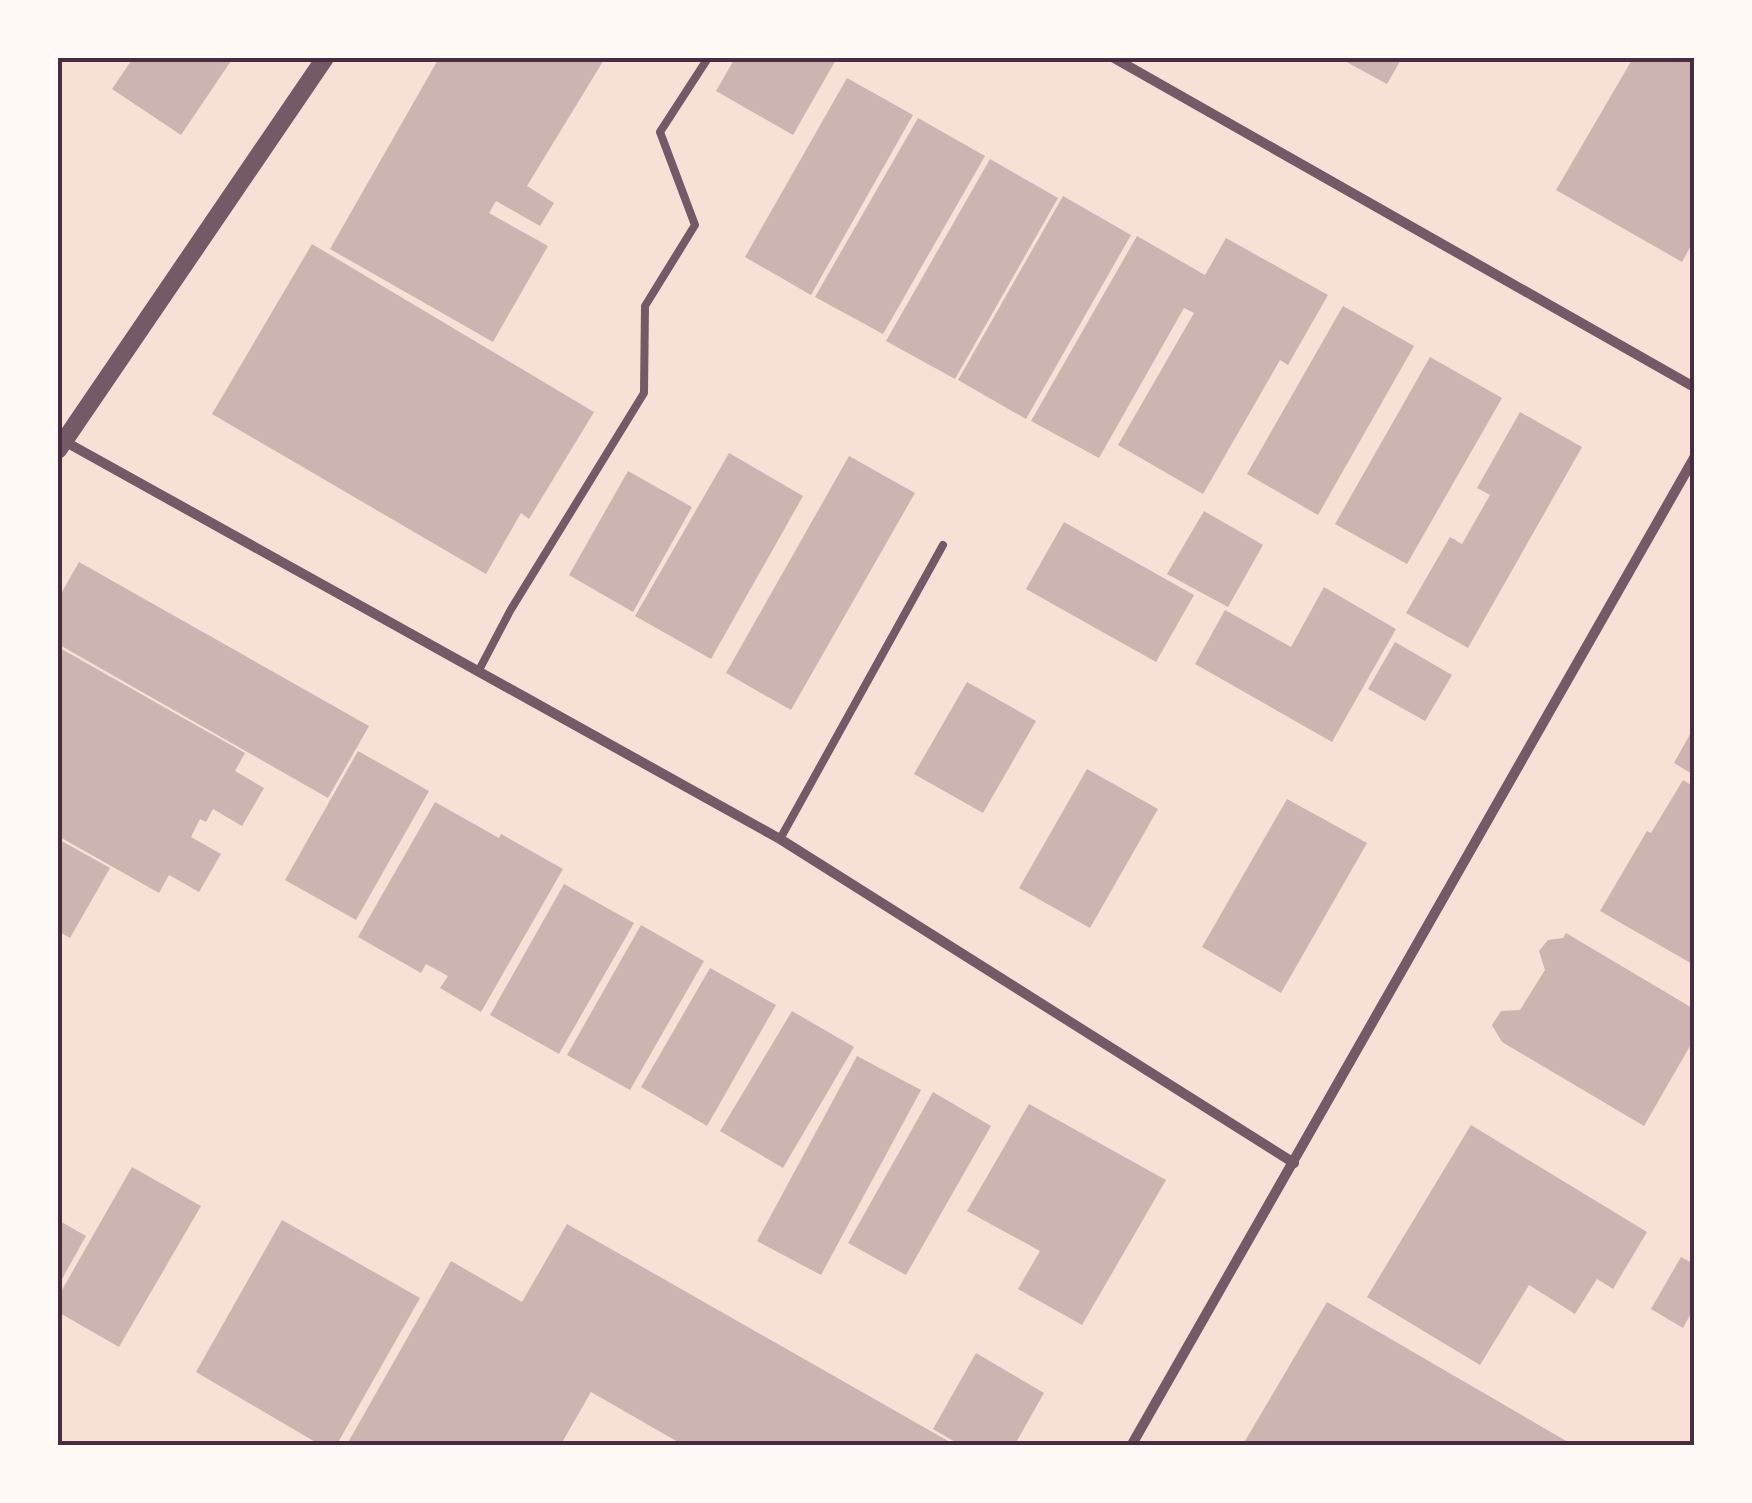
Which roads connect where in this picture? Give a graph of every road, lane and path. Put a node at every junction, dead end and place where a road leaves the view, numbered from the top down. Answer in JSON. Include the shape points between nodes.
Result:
{"nodes":[{"id":1,"x":325,"y":58,"type":"edge"},
{"id":2,"x":708,"y":58,"type":"edge"},
{"id":3,"x":1114,"y":58,"type":"edge"},
{"id":4,"x":1694,"y":387,"type":"edge"},
{"id":5,"x":61,"y":446,"type":"edge"},
{"id":6,"x":1694,"y":458,"type":"edge"},
{"id":7,"x":943,"y":546,"type":"dead end"},
{"id":8,"x":478,"y":672,"type":"junction"},
{"id":9,"x":780,"y":839,"type":"junction"},
{"id":10,"x":1294,"y":1162,"type":"junction"},
{"id":11,"x":1132,"y":1446,"type":"edge"}],
"edges":[{"from":1,"to":5,"type":"street"},
{"from":2,"to":8,"type":"lane","via":[[660,132],[695,225],[646,306],[644,393]]},
{"from":3,"to":4,"type":"street"},
{"from":5,"to":8,"type":"street"},
{"from":6,"to":10,"type":"street"},
{"from":7,"to":9,"type":"lane"},
{"from":8,"to":9,"type":"street"},
{"from":9,"to":10,"type":"street"},
{"from":10,"to":11,"type":"street"}]}
